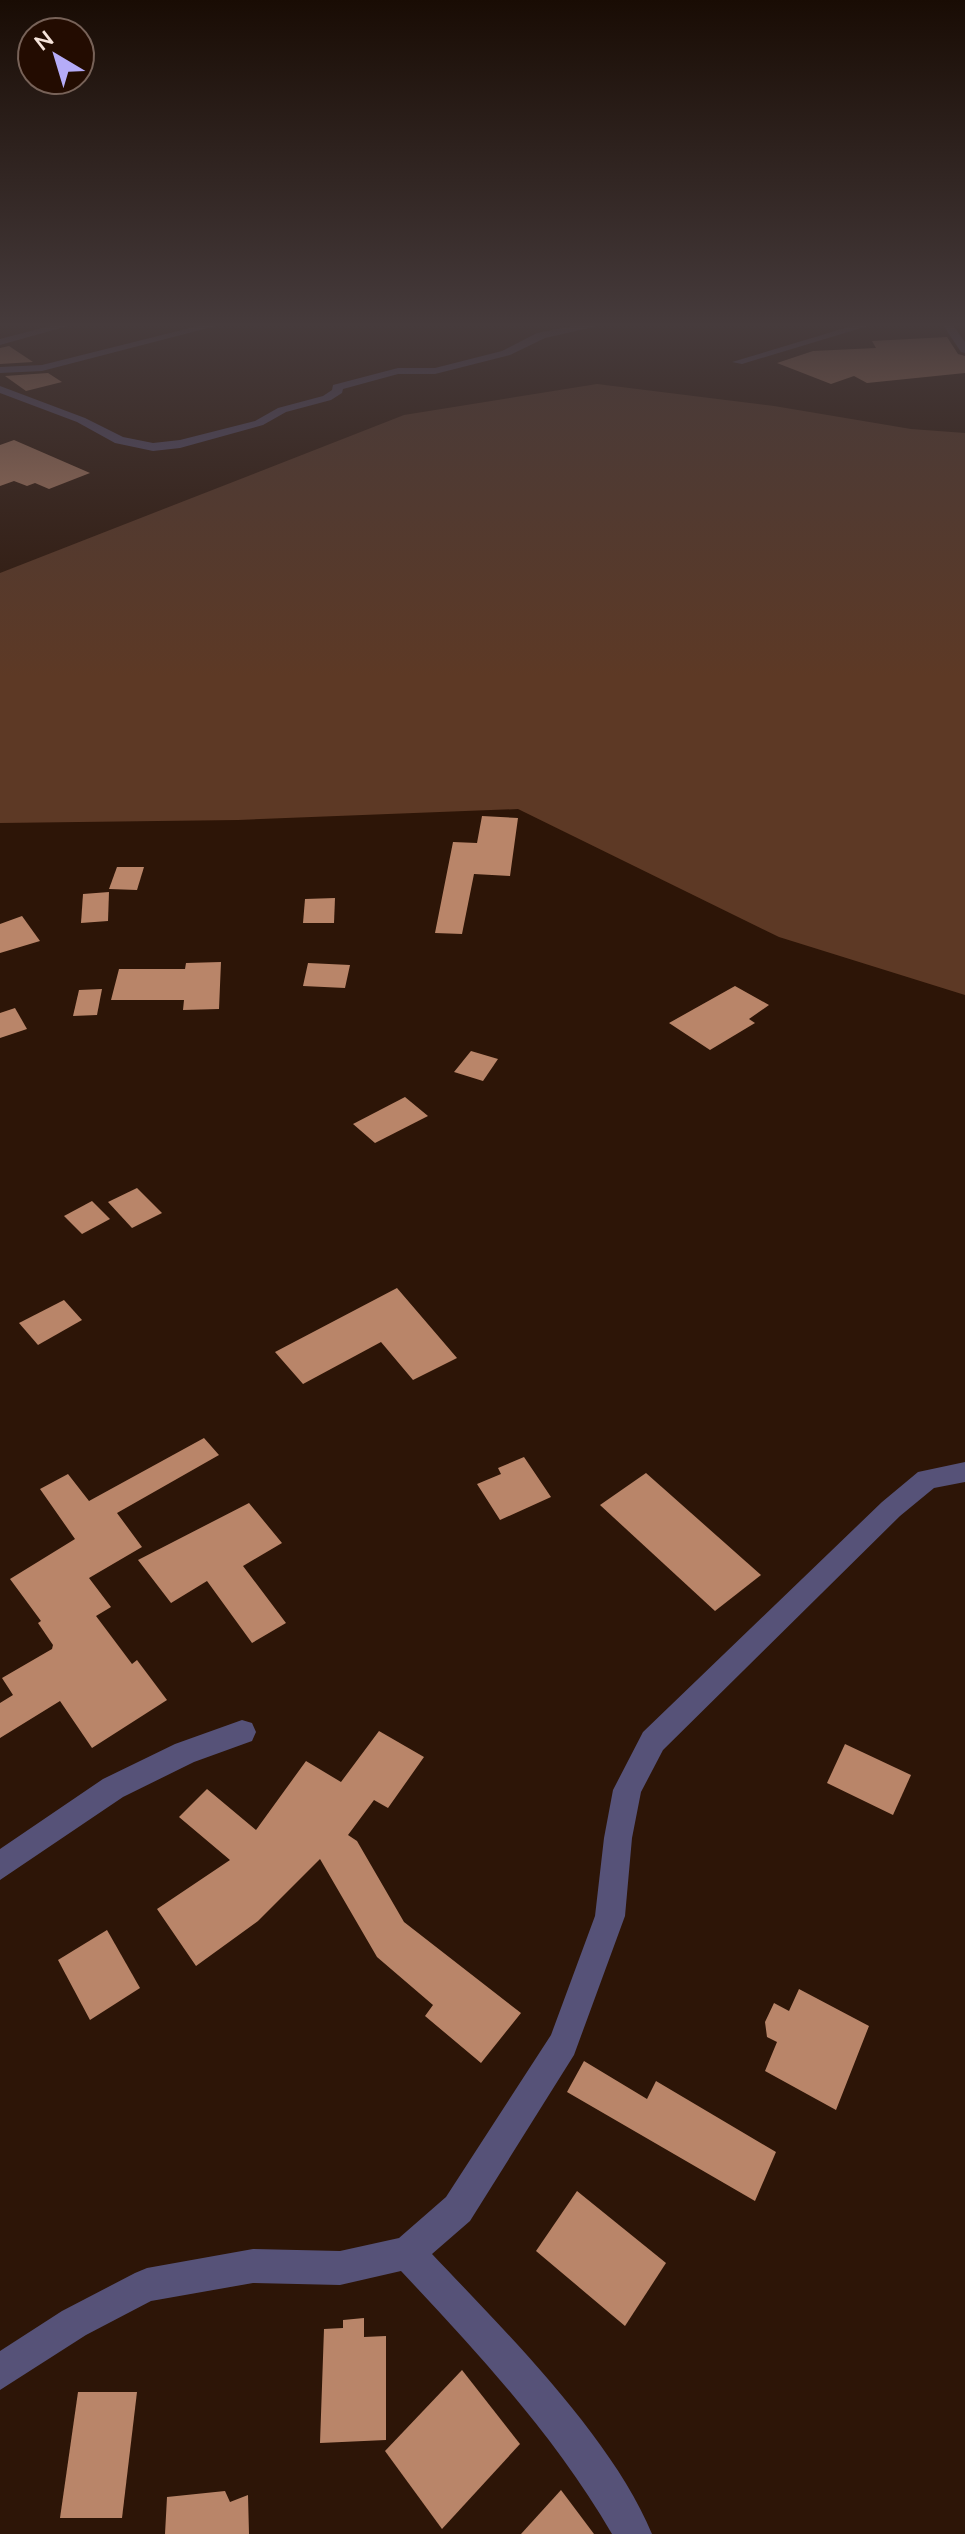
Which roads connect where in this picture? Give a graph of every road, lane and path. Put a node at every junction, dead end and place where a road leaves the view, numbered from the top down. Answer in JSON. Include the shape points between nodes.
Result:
{"nodes":[{"id":1,"x":120,"y":440,"type":"edge"},
{"id":2,"x":194,"y":440,"type":"edge"},
{"id":3,"x":965,"y":1472,"type":"edge"},
{"id":4,"x":242,"y":1732,"type":"dead end"},
{"id":5,"x":0,"y":1866,"type":"edge"},
{"id":6,"x":407,"y":2253,"type":"junction"},
{"id":7,"x":0,"y":2372,"type":"edge"},
{"id":8,"x":633,"y":2534,"type":"edge"}],
"edges":[{"from":1,"to":2,"type":"street","via":[[153,447]]},
{"from":3,"to":6,"type":"street","via":[[927,1479],[891,1509],[653,1741],[627,1790],[610,1916],[563,2044],[458,2209]]},
{"from":4,"to":5,"type":"street","via":[[113,1788]]},
{"from":6,"to":7,"type":"street","via":[[340,2268],[253,2266],[147,2285],[74,2323]]},
{"from":6,"to":8,"type":"street","via":[[538,2398],[606,2485]]}]}
